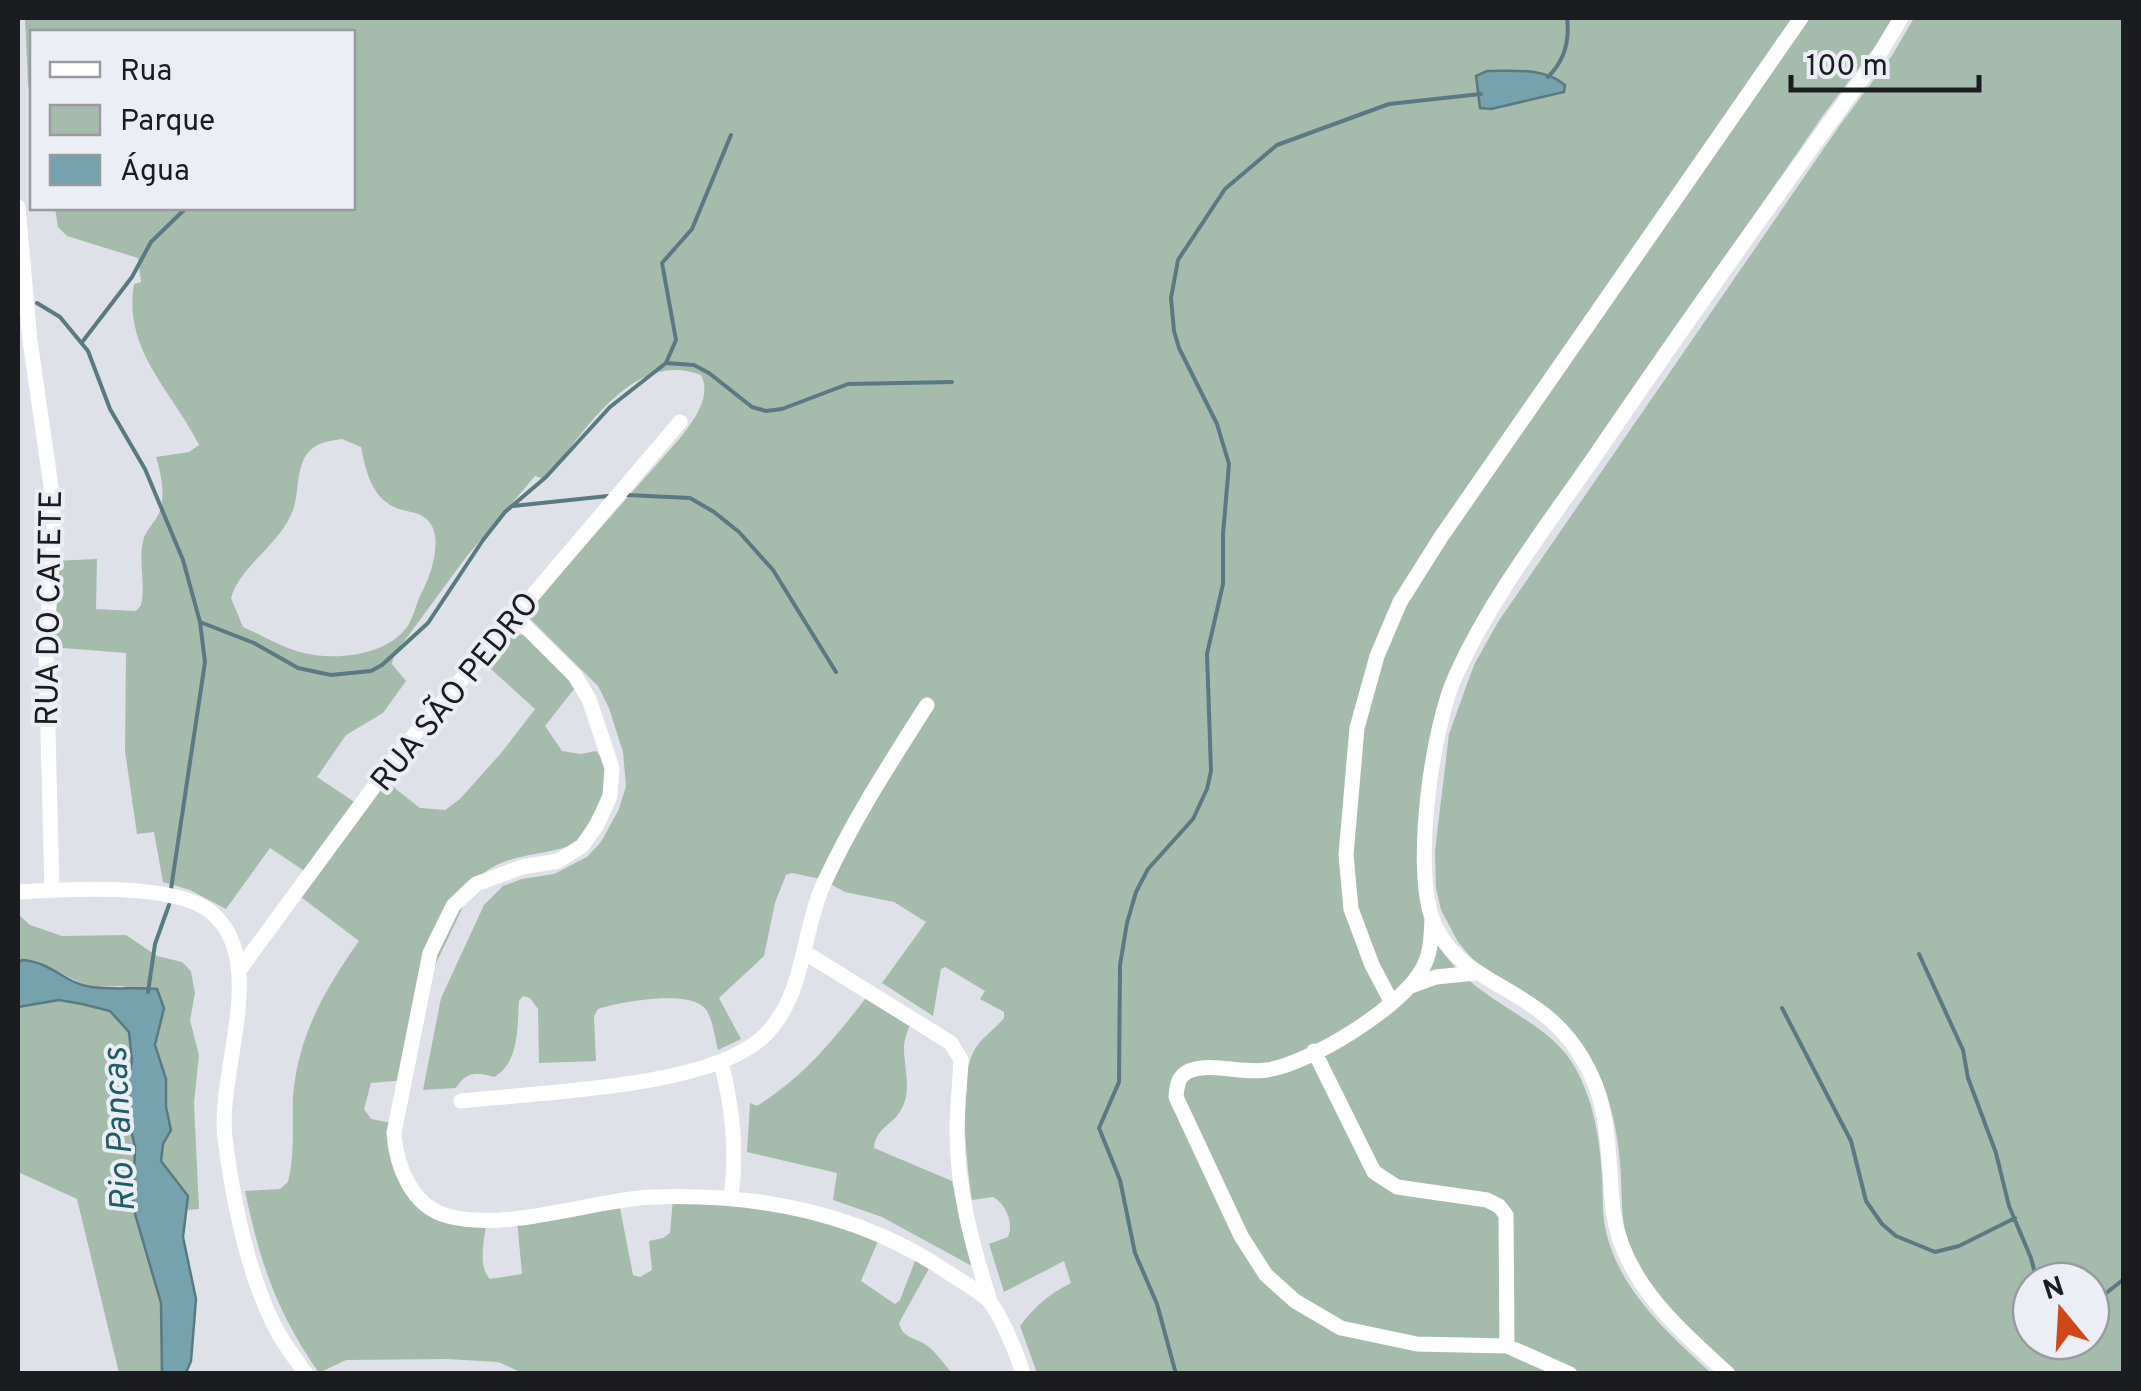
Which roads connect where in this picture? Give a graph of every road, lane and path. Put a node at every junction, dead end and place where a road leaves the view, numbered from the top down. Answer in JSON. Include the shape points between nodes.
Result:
{"nodes":[{"id":1,"x":1801,"y":18,"type":"edge"},
{"id":2,"x":1900,"y":18,"type":"edge"},
{"id":3,"x":18,"y":207,"type":"edge"},
{"id":4,"x":680,"y":422,"type":"dead end"},
{"id":5,"x":514,"y":616,"type":"junction"},
{"id":6,"x":927,"y":705,"type":"dead end"},
{"id":7,"x":52,"y":890,"type":"junction"},
{"id":8,"x":18,"y":892,"type":"edge"},
{"id":9,"x":1432,"y":919,"type":"junction"},
{"id":10,"x":804,"y":952,"type":"junction"},
{"id":11,"x":240,"y":969,"type":"junction"},
{"id":12,"x":1474,"y":974,"type":"junction"},
{"id":13,"x":1411,"y":986,"type":"junction"},
{"id":14,"x":1392,"y":1003,"type":"junction"},
{"id":15,"x":1314,"y":1051,"type":"junction"},
{"id":16,"x":721,"y":1062,"type":"junction"},
{"id":17,"x":461,"y":1101,"type":"dead end"},
{"id":18,"x":731,"y":1198,"type":"junction"},
{"id":19,"x":990,"y":1301,"type":"junction"},
{"id":20,"x":1507,"y":1346,"type":"junction"},
{"id":21,"x":305,"y":1372,"type":"edge"},
{"id":22,"x":1023,"y":1374,"type":"edge"},
{"id":23,"x":1570,"y":1374,"type":"edge"},
{"id":24,"x":1728,"y":1374,"type":"edge"}],
"edges":[{"from":1,"to":14,"type":"street","via":[[1441,537],[1376,656],[1357,728],[1346,855],[1350,909]]},
{"from":2,"to":9,"type":"street","via":[[1472,644],[1454,679],[1437,742],[1424,846]]},
{"from":3,"to":7,"type":"street","name":"RUA DO CATETE","via":[[53,517],[46,651]]},
{"from":4,"to":5,"type":"street","name":"RUA SÃO PEDRO"},
{"from":5,"to":11,"type":"street","name":"RUA SÃO PEDRO","via":[[398,754]]},
{"from":5,"to":18,"type":"street","via":[[576,676],[589,700],[612,768],[610,796],[582,846],[558,861],[476,884],[452,906],[430,953],[394,1133],[396,1159],[428,1206],[467,1220],[650,1197]]},
{"from":6,"to":10,"type":"street","via":[[856,817],[822,888]]},
{"from":7,"to":8,"type":"street"},
{"from":7,"to":11,"type":"street","via":[[187,897],[212,913],[231,938]]},
{"from":9,"to":12,"type":"street"},
{"from":9,"to":13,"type":"street","via":[[1429,954]]},
{"from":10,"to":16,"type":"street","via":[[790,1000],[763,1037]]},
{"from":10,"to":19,"type":"street","via":[[958,1051],[960,1185]]},
{"from":11,"to":21,"type":"street","via":[[225,1136],[264,1304]]},
{"from":12,"to":13,"type":"street"},
{"from":12,"to":24,"type":"street","via":[[1533,1006],[1583,1058],[1610,1138],[1613,1212],[1624,1253],[1650,1298]]},
{"from":13,"to":14,"type":"street"},
{"from":14,"to":15,"type":"street"},
{"from":15,"to":20,"type":"street","via":[[1384,1181],[1486,1200],[1506,1215]]},
{"from":15,"to":20,"type":"street","via":[[1270,1070],[1196,1069],[1177,1084],[1184,1114],[1266,1275],[1340,1328],[1418,1344]]},
{"from":16,"to":17,"type":"street","via":[[642,1081]]},
{"from":16,"to":18,"type":"street","via":[[735,1128]]},
{"from":18,"to":19,"type":"street","via":[[810,1210],[879,1233]]},
{"from":19,"to":22,"type":"street"},
{"from":20,"to":23,"type":"street"}]}
